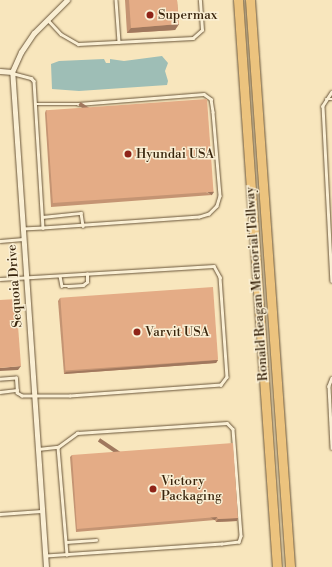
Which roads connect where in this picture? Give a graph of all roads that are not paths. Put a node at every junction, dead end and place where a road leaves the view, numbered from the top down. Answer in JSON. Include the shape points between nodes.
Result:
{"nodes":[{"id":1,"x":67,"y":0,"type":"edge"},
{"id":2,"x":116,"y":0,"type":"edge"},
{"id":3,"x":200,"y":0,"type":"edge"},
{"id":4,"x":238,"y":0,"type":"edge"},
{"id":5,"x":250,"y":0,"type":"edge"},
{"id":6,"x":48,"y":20,"type":"junction"},
{"id":7,"x":119,"y":42,"type":"junction"},
{"id":8,"x":0,"y":71,"type":"edge"},
{"id":9,"x":12,"y":72,"type":"junction"},
{"id":10,"x":332,"y":92,"type":"edge"},
{"id":11,"x":326,"y":99,"type":"junction"},
{"id":12,"x":332,"y":99,"type":"edge"},
{"id":13,"x":35,"y":104,"type":"junction"},
{"id":14,"x":42,"y":217,"type":"junction"},
{"id":15,"x":83,"y":226,"type":"junction"},
{"id":16,"x":43,"y":228,"type":"junction"},
{"id":17,"x":22,"y":229,"type":"junction"},
{"id":18,"x":23,"y":239,"type":"junction"},
{"id":19,"x":0,"y":241,"type":"edge"},
{"id":20,"x":87,"y":274,"type":"junction"},
{"id":21,"x":60,"y":276,"type":"junction"},
{"id":22,"x":26,"y":278,"type":"junction"},
{"id":23,"x":0,"y":279,"type":"edge"},
{"id":24,"x":332,"y":281,"type":"edge"},
{"id":25,"x":332,"y":378,"type":"edge"},
{"id":26,"x":0,"y":379,"type":"edge"},
{"id":27,"x":17,"y":390,"type":"junction"},
{"id":28,"x":0,"y":392,"type":"edge"},
{"id":29,"x":34,"y":396,"type":"junction"},
{"id":30,"x":58,"y":447,"type":"junction"},
{"id":31,"x":332,"y":448,"type":"edge"},
{"id":32,"x":38,"y":449,"type":"junction"},
{"id":33,"x":42,"y":511,"type":"junction"},
{"id":34,"x":0,"y":514,"type":"edge"},
{"id":35,"x":96,"y":540,"type":"dead end"},
{"id":36,"x":66,"y":542,"type":"junction"},
{"id":37,"x":67,"y":555,"type":"junction"},
{"id":38,"x":45,"y":556,"type":"junction"},
{"id":39,"x":46,"y":567,"type":"edge"},
{"id":40,"x":277,"y":567,"type":"edge"},
{"id":41,"x":290,"y":567,"type":"edge"}],
"edges":[{"from":1,"to":6,"type":"street","name":"Sequoia Drive"},
{"from":2,"to":7,"type":"lane"},
{"from":3,"to":7,"type":"lane","via":[[202,30],[197,36]]},
{"from":4,"to":40,"type":"highway","name":"Ronald Reagan Memorial Tollway"},
{"from":5,"to":41,"type":"highway","name":"Ronald Reagan Memorial Tollway"},
{"from":6,"to":7,"type":"lane","via":[[74,43]]},
{"from":6,"to":9,"type":"street","name":"Sequoia Drive","via":[[34,32]]},
{"from":8,"to":9,"type":"street"},
{"from":9,"to":13,"type":"lane","via":[[31,78],[34,82]]},
{"from":9,"to":17,"type":"street","name":"Sequoia Drive"},
{"from":10,"to":11,"type":"lane"},
{"from":11,"to":12,"type":"lane"},
{"from":11,"to":24,"type":"lane","via":[[323,106]]},
{"from":13,"to":14,"type":"lane"},
{"from":13,"to":15,"type":"lane","via":[[78,104],[204,94],[211,99],[220,196],[217,206],[209,214]]},
{"from":14,"to":15,"type":"lane","via":[[81,213]]},
{"from":14,"to":16,"type":"lane"},
{"from":15,"to":16,"type":"lane"},
{"from":16,"to":17,"type":"lane"},
{"from":17,"to":18,"type":"street","name":"Sequoia Drive"},
{"from":18,"to":19,"type":"lane"},
{"from":18,"to":22,"type":"street","name":"Sequoia Drive"},
{"from":20,"to":21,"type":"lane"},
{"from":20,"to":21,"type":"lane","via":[[87,282],[83,285],[62,286]]},
{"from":20,"to":29,"type":"lane","via":[[214,266],[220,276],[227,377],[225,382],[216,385],[104,394]]},
{"from":21,"to":22,"type":"lane"},
{"from":22,"to":23,"type":"lane"},
{"from":22,"to":29,"type":"street","name":"Sequoia Drive"},
{"from":25,"to":31,"type":"lane","via":[[329,386]]},
{"from":26,"to":27,"type":"lane","via":[[16,378]]},
{"from":27,"to":28,"type":"lane"},
{"from":27,"to":29,"type":"lane","via":[[22,396]]},
{"from":29,"to":32,"type":"street","name":"Sequoia Drive"},
{"from":30,"to":32,"type":"lane"},
{"from":30,"to":36,"type":"lane"},
{"from":30,"to":37,"type":"lane","via":[[77,433],[220,422],[230,424],[233,430],[242,536],[240,542]]},
{"from":32,"to":33,"type":"street","name":"Sequoia Drive"},
{"from":33,"to":34,"type":"lane"},
{"from":33,"to":38,"type":"street","name":"Sequoia Drive"},
{"from":35,"to":36,"type":"lane"},
{"from":36,"to":37,"type":"lane"},
{"from":37,"to":38,"type":"lane"},
{"from":38,"to":39,"type":"street","name":"Sequoia Drive"}]}
